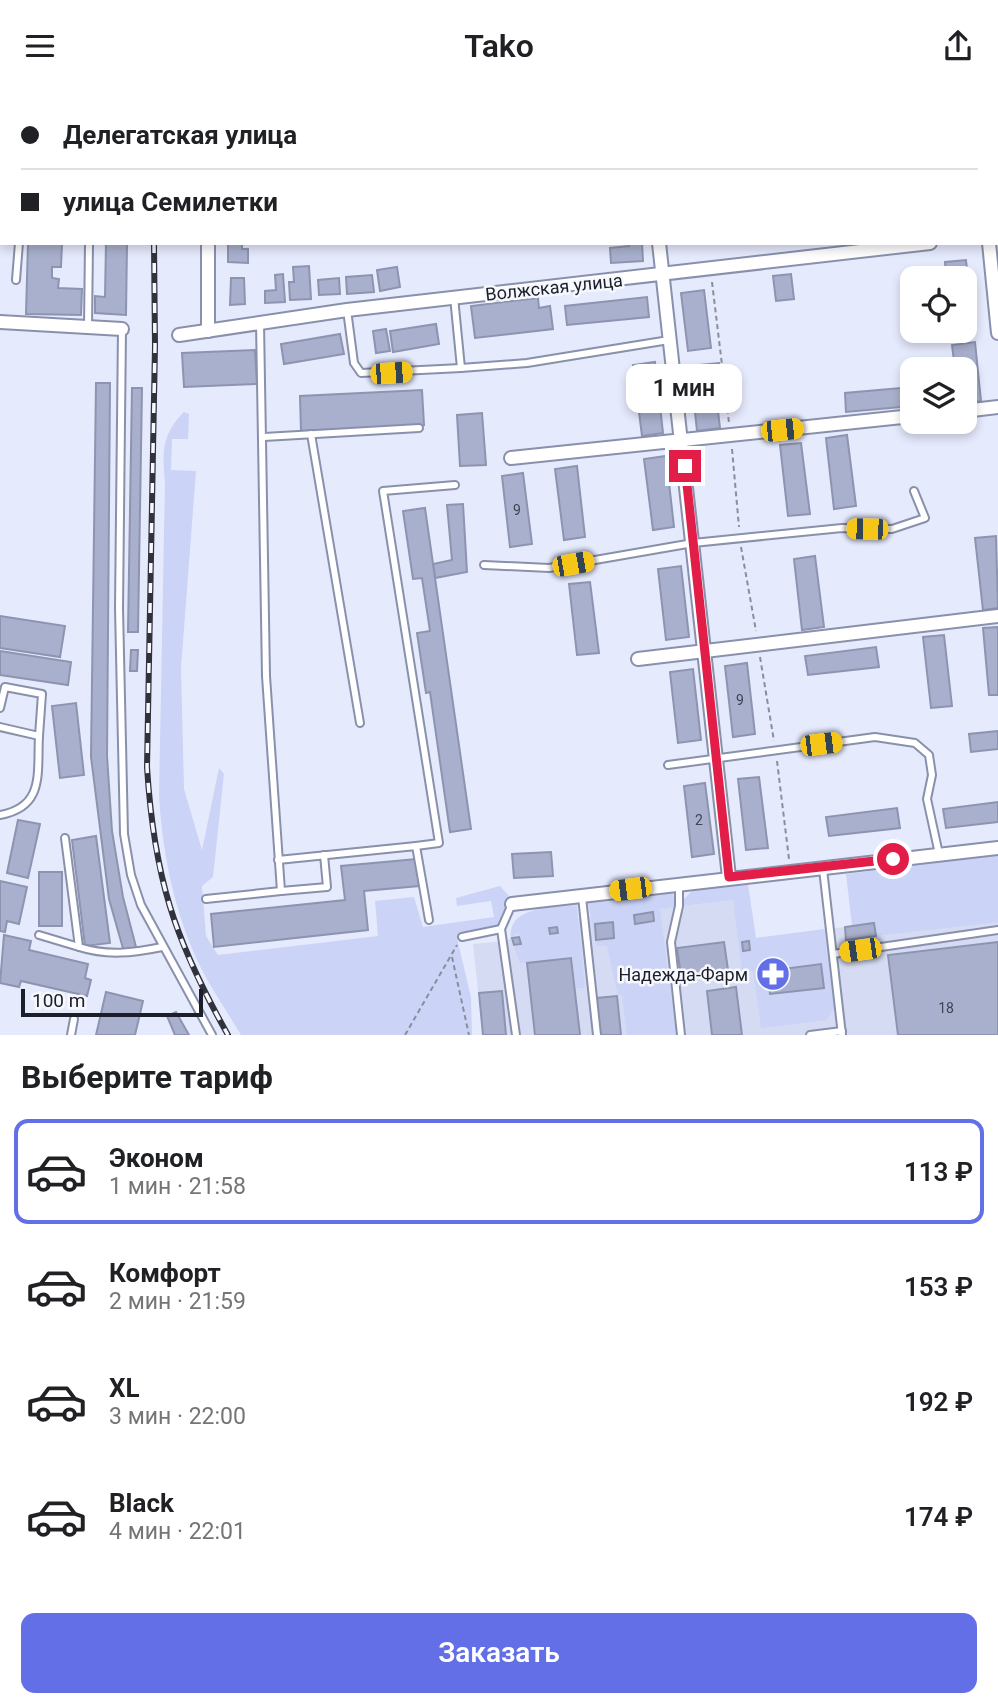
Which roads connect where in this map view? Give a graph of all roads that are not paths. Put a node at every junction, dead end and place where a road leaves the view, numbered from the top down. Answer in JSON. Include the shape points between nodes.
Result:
{"nodes":[{"id":1,"x":19,"y":245,"type":"edge"},
{"id":2,"x":89,"y":245,"type":"edge"},
{"id":3,"x":208,"y":245,"type":"edge"},
{"id":4,"x":659,"y":245,"type":"edge"},
{"id":5,"x":914,"y":245,"type":"edge"},
{"id":6,"x":989,"y":245,"type":"edge"},
{"id":7,"x":662,"y":276,"type":"junction"},
{"id":8,"x":16,"y":280,"type":"dead end"},
{"id":9,"x":454,"y":297,"type":"junction"},
{"id":10,"x":347,"y":310,"type":"junction"},
{"id":11,"x":260,"y":321,"type":"junction"},
{"id":12,"x":0,"y":322,"type":"edge"},
{"id":13,"x":88,"y":327,"type":"junction"},
{"id":14,"x":122,"y":329,"type":"joint"},
{"id":15,"x":208,"y":331,"type":"junction"},
{"id":16,"x":998,"y":333,"type":"edge"},
{"id":17,"x":179,"y":335,"type":"dead end"},
{"id":18,"x":669,"y":340,"type":"junction"},
{"id":19,"x":461,"y":367,"type":"junction"},
{"id":20,"x":998,"y":407,"type":"edge"},
{"id":21,"x":977,"y":409,"type":"edge"},
{"id":22,"x":900,"y":417,"type":"edge"},
{"id":23,"x":419,"y":428,"type":"dead end"},
{"id":24,"x":311,"y":434,"type":"junction"},
{"id":25,"x":264,"y":437,"type":"junction"},
{"id":26,"x":682,"y":440,"type":"junction"},
{"id":27,"x":511,"y":458,"type":"dead end"},
{"id":28,"x":455,"y":485,"type":"dead end"},
{"id":29,"x":914,"y":491,"type":"dead end"},
{"id":30,"x":693,"y":543,"type":"junction"},
{"id":31,"x":484,"y":565,"type":"dead end"},
{"id":32,"x":998,"y":616,"type":"edge"},
{"id":33,"x":704,"y":651,"type":"junction"},
{"id":34,"x":638,"y":659,"type":"dead end"},
{"id":35,"x":0,"y":708,"type":"edge"},
{"id":36,"x":360,"y":723,"type":"dead end"},
{"id":37,"x":0,"y":727,"type":"edge"},
{"id":38,"x":39,"y":736,"type":"junction"},
{"id":39,"x":714,"y":758,"type":"junction"},
{"id":40,"x":668,"y":765,"type":"dead end"},
{"id":41,"x":0,"y":815,"type":"edge"},
{"id":42,"x":65,"y":838,"type":"dead end"},
{"id":43,"x":416,"y":846,"type":"junction"},
{"id":44,"x":998,"y":848,"type":"edge"},
{"id":45,"x":939,"y":854,"type":"junction"},
{"id":46,"x":324,"y":855,"type":"junction"},
{"id":47,"x":278,"y":860,"type":"junction"},
{"id":48,"x":823,"y":867,"type":"junction"},
{"id":49,"x":729,"y":877,"type":"junction"},
{"id":50,"x":679,"y":883,"type":"junction"},
{"id":51,"x":281,"y":891,"type":"junction"},
{"id":52,"x":582,"y":895,"type":"junction"},
{"id":53,"x":205,"y":899,"type":"dead end"},
{"id":54,"x":512,"y":904,"type":"joint"},
{"id":55,"x":429,"y":920,"type":"dead end"},
{"id":56,"x":501,"y":929,"type":"junction"},
{"id":57,"x":998,"y":930,"type":"edge"},
{"id":58,"x":39,"y":935,"type":"dead end"},
{"id":59,"x":462,"y":937,"type":"road end"},
{"id":60,"x":79,"y":947,"type":"junction"},
{"id":61,"x":162,"y":947,"type":"junction"},
{"id":62,"x":833,"y":954,"type":"junction"},
{"id":63,"x":74,"y":1019,"type":"dead end"},
{"id":64,"x":842,"y":1033,"type":"edge"},
{"id":65,"x":71,"y":1035,"type":"edge"},
{"id":66,"x":212,"y":1035,"type":"edge"},
{"id":67,"x":516,"y":1035,"type":"edge"},
{"id":68,"x":597,"y":1035,"type":"edge"},
{"id":69,"x":681,"y":1035,"type":"edge"},
{"id":70,"x":810,"y":1035,"type":"edge"}],
"edges":[{"from":1,"to":8,"type":"lane"},
{"from":2,"to":13,"type":"lane"},
{"from":3,"to":15,"type":"street"},
{"from":4,"to":7,"type":"street"},
{"from":5,"to":7,"type":"street","name":"Волжская улица"},
{"from":6,"to":16,"type":"street"},
{"from":7,"to":9,"type":"street","name":"Волжская улица"},
{"from":7,"to":18,"type":"street"},
{"from":9,"to":10,"type":"street","name":"Волжская улица"},
{"from":9,"to":19,"type":"lane"},
{"from":10,"to":11,"type":"street","name":"Волжская улица"},
{"from":10,"to":19,"type":"lane","via":[[354,363],[361,373]]},
{"from":11,"to":15,"type":"street","name":"Волжская улица"},
{"from":11,"to":25,"type":"lane"},
{"from":12,"to":13,"type":"street"},
{"from":13,"to":14,"type":"street"},
{"from":14,"to":61,"type":"lane","via":[[119,622],[124,834],[135,891]]},
{"from":15,"to":17,"type":"street","name":"Волжская улица"},
{"from":18,"to":19,"type":"lane","via":[[527,363]]},
{"from":18,"to":26,"type":"street"},
{"from":20,"to":21,"type":"street"},
{"from":22,"to":26,"type":"street"},
{"from":23,"to":24,"type":"lane"},
{"from":24,"to":25,"type":"lane"},
{"from":24,"to":36,"type":"lane"},
{"from":25,"to":47,"type":"lane","via":[[266,676]]},
{"from":26,"to":27,"type":"street"},
{"from":26,"to":30,"type":"street"},
{"from":28,"to":43,"type":"lane","via":[[383,491],[439,843]]},
{"from":29,"to":30,"type":"lane","via":[[925,518],[892,529],[842,528]]},
{"from":30,"to":31,"type":"lane","via":[[548,568]]},
{"from":30,"to":33,"type":"street"},
{"from":32,"to":33,"type":"street"},
{"from":33,"to":34,"type":"street"},
{"from":33,"to":39,"type":"street"},
{"from":35,"to":38,"type":"lane","via":[[5,687],[42,694]]},
{"from":37,"to":38,"type":"lane"},
{"from":38,"to":41,"type":"lane","via":[[34,795],[22,808]]},
{"from":39,"to":40,"type":"lane"},
{"from":39,"to":45,"type":"lane","via":[[875,737],[915,743],[929,755],[928,799]]},
{"from":39,"to":49,"type":"street"},
{"from":42,"to":60,"type":"lane"},
{"from":43,"to":46,"type":"lane"},
{"from":43,"to":55,"type":"lane"},
{"from":44,"to":45,"type":"street"},
{"from":45,"to":48,"type":"street"},
{"from":46,"to":47,"type":"lane"},
{"from":46,"to":51,"type":"lane","via":[[327,887]]},
{"from":47,"to":51,"type":"lane"},
{"from":48,"to":49,"type":"street"},
{"from":48,"to":62,"type":"lane"},
{"from":49,"to":50,"type":"street"},
{"from":50,"to":52,"type":"street"},
{"from":50,"to":69,"type":"lane","via":[[671,943]]},
{"from":51,"to":53,"type":"lane"},
{"from":52,"to":54,"type":"street"},
{"from":52,"to":68,"type":"lane"},
{"from":54,"to":56,"type":"lane"},
{"from":56,"to":59,"type":"lane"},
{"from":56,"to":67,"type":"lane"},
{"from":57,"to":62,"type":"lane"},
{"from":58,"to":60,"type":"lane"},
{"from":60,"to":61,"type":"lane","via":[[97,953],[132,953]]},
{"from":61,"to":66,"type":"lane"},
{"from":62,"to":64,"type":"lane"},
{"from":63,"to":65,"type":"lane"},
{"from":64,"to":70,"type":"lane"}]}
